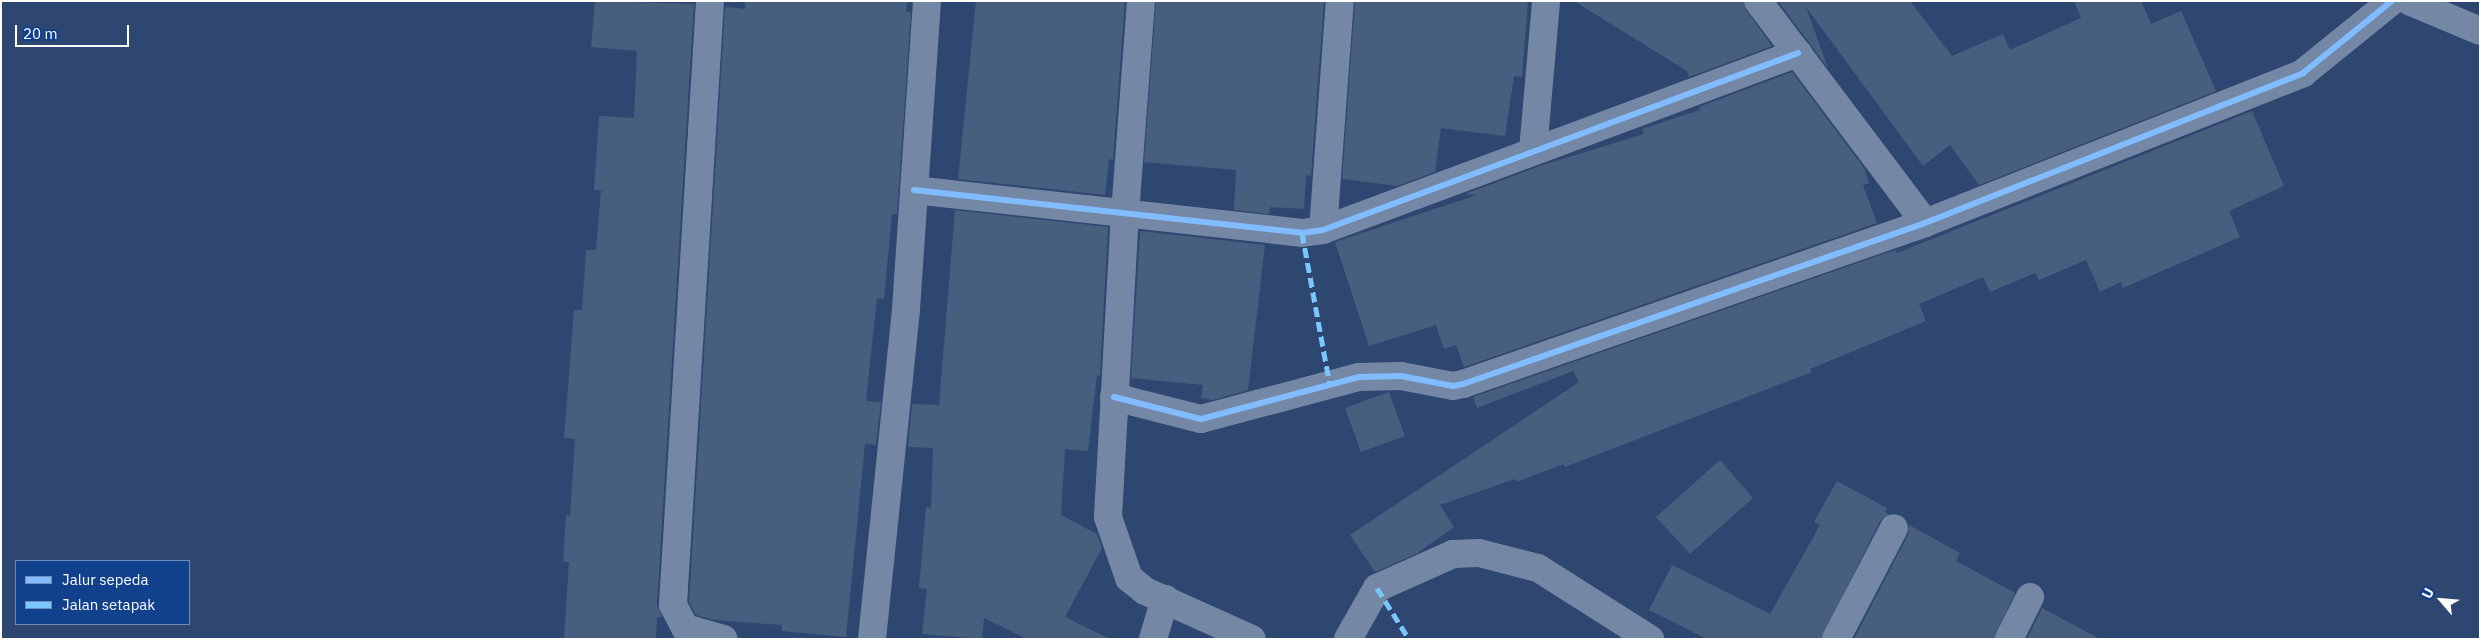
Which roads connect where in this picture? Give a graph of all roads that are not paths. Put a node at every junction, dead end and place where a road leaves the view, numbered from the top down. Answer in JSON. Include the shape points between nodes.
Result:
{"nodes":[{"id":1,"x":710,"y":1,"type":"edge"},
{"id":2,"x":927,"y":1,"type":"edge"},
{"id":3,"x":1141,"y":1,"type":"edge"},
{"id":4,"x":1340,"y":1,"type":"edge"},
{"id":5,"x":1546,"y":1,"type":"edge"},
{"id":6,"x":1758,"y":1,"type":"edge"},
{"id":7,"x":2392,"y":1,"type":"edge"},
{"id":8,"x":2409,"y":1,"type":"edge"},
{"id":9,"x":2480,"y":31,"type":"edge"},
{"id":10,"x":1798,"y":52,"type":"junction"},
{"id":11,"x":1533,"y":151,"type":"junction"},
{"id":12,"x":914,"y":190,"type":"junction"},
{"id":13,"x":1125,"y":212,"type":"junction"},
{"id":14,"x":1925,"y":223,"type":"junction"},
{"id":15,"x":1323,"y":230,"type":"junction"},
{"id":16,"x":1114,"y":397,"type":"junction"},
{"id":17,"x":1894,"y":528,"type":"dead end"},
{"id":18,"x":2030,"y":597,"type":"dead end"},
{"id":19,"x":1165,"y":599,"type":"junction"},
{"id":20,"x":1638,"y":636,"type":"edge"},
{"id":21,"x":723,"y":639,"type":"edge"},
{"id":22,"x":872,"y":639,"type":"edge"},
{"id":23,"x":1153,"y":639,"type":"edge"},
{"id":24,"x":1252,"y":639,"type":"edge"},
{"id":25,"x":1348,"y":639,"type":"edge"},
{"id":26,"x":1836,"y":639,"type":"edge"},
{"id":27,"x":2009,"y":639,"type":"edge"}],
"edges":[{"from":1,"to":21,"type":"street","via":[[673,605],[685,628]]},
{"from":2,"to":12,"type":"street"},
{"from":3,"to":13,"type":"street"},
{"from":4,"to":15,"type":"street"},
{"from":5,"to":11,"type":"street"},
{"from":6,"to":10,"type":"street"},
{"from":7,"to":14,"type":"street","via":[[2303,73]]},
{"from":8,"to":9,"type":"street"},
{"from":10,"to":11,"type":"street"},
{"from":10,"to":14,"type":"street"},
{"from":11,"to":15,"type":"street"},
{"from":12,"to":13,"type":"street"},
{"from":12,"to":22,"type":"street","via":[[906,309]]},
{"from":13,"to":15,"type":"street","via":[[1302,233]]},
{"from":13,"to":16,"type":"street"},
{"from":14,"to":16,"type":"street","via":[[1453,386],[1412,377],[1359,377],[1201,419]]},
{"from":16,"to":19,"type":"street","via":[[1108,517],[1128,578]]},
{"from":17,"to":26,"type":"street"},
{"from":18,"to":27,"type":"street"},
{"from":19,"to":23,"type":"street"},
{"from":19,"to":24,"type":"street"},
{"from":20,"to":25,"type":"street","via":[[1538,568],[1479,553],[1453,554],[1377,588]]}]}
